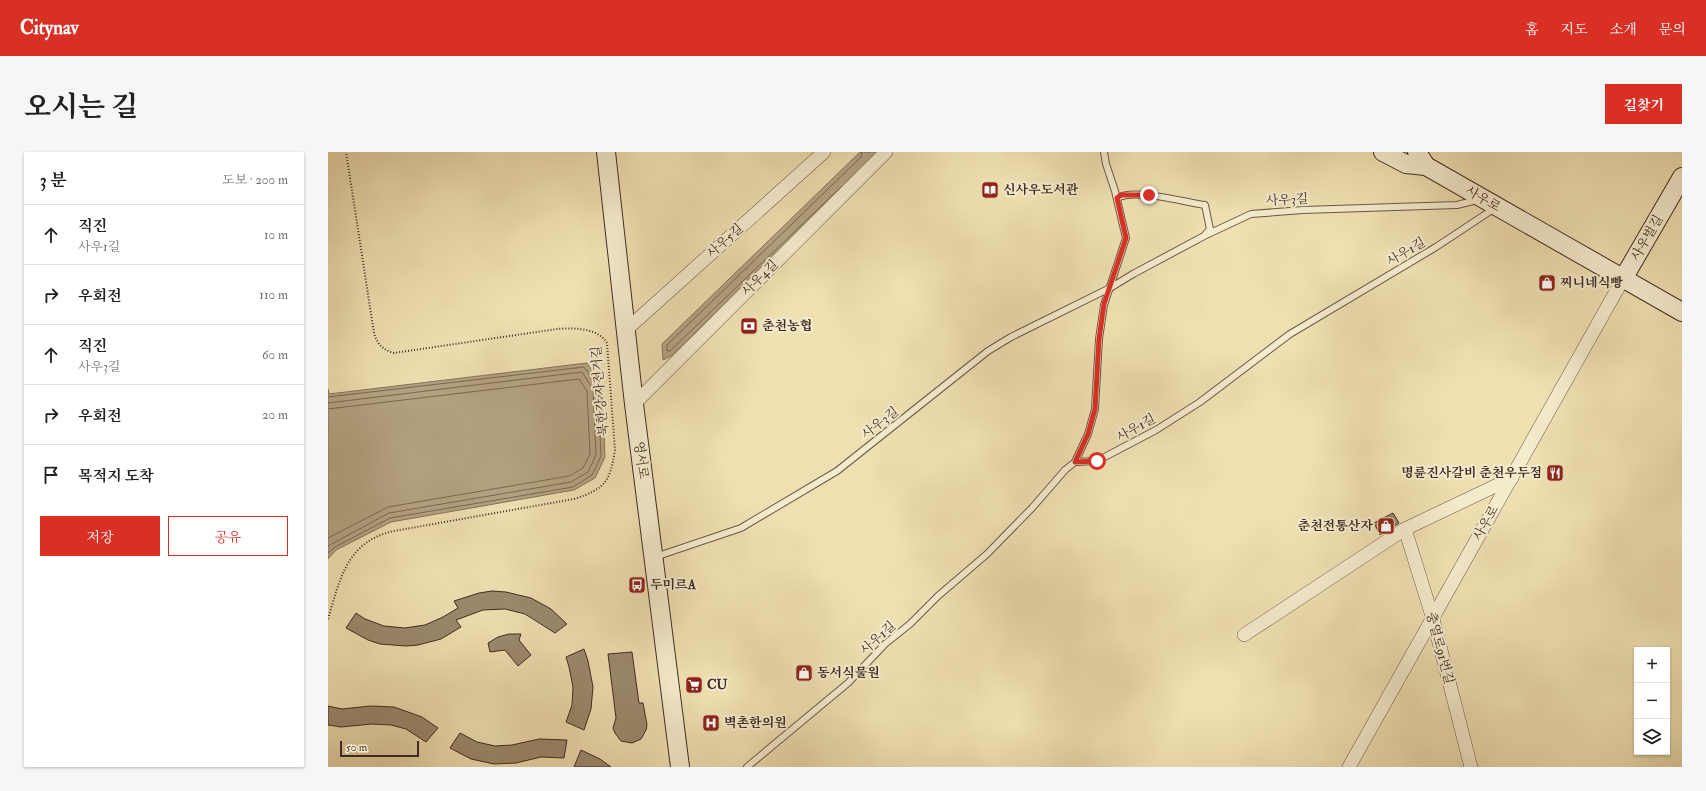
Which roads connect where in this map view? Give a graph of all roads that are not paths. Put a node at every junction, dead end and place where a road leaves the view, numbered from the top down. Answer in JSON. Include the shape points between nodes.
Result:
{"nodes":[{"id":1,"x":606,"y":152,"type":"edge"},
{"id":2,"x":824,"y":152,"type":"edge"},
{"id":3,"x":886,"y":152,"type":"edge"},
{"id":4,"x":1104,"y":152,"type":"edge"},
{"id":5,"x":1383,"y":152,"type":"edge"},
{"id":6,"x":1421,"y":159,"type":"edge"},
{"id":7,"x":1682,"y":177,"type":"edge"},
{"id":8,"x":1117,"y":198,"type":"junction"},
{"id":9,"x":1489,"y":203,"type":"junction"},
{"id":10,"x":1204,"y":236,"type":"junction"},
{"id":11,"x":1624,"y":279,"type":"junction"},
{"id":12,"x":1110,"y":288,"type":"junction"},
{"id":13,"x":1682,"y":312,"type":"edge"},
{"id":14,"x":626,"y":330,"type":"junction"},
{"id":15,"x":634,"y":404,"type":"junction"},
{"id":16,"x":1075,"y":462,"type":"junction"},
{"id":17,"x":1512,"y":478,"type":"junction"},
{"id":18,"x":1405,"y":529,"type":"junction"},
{"id":19,"x":654,"y":557,"type":"junction"},
{"id":20,"x":1433,"y":619,"type":"junction"},
{"id":21,"x":1244,"y":635,"type":"dead end"},
{"id":22,"x":680,"y":767,"type":"edge"},
{"id":23,"x":748,"y":767,"type":"edge"},
{"id":24,"x":1349,"y":767,"type":"edge"},
{"id":25,"x":1471,"y":767,"type":"edge"}],
"edges":[{"from":1,"to":14,"type":"street","name":"영서로"},
{"from":2,"to":14,"type":"street","name":"사우5길"},
{"from":3,"to":15,"type":"street","name":"사우4길"},
{"from":4,"to":8,"type":"lane"},
{"from":5,"to":6,"type":"street","name":"사우로","via":[[1406,164]]},
{"from":6,"to":9,"type":"street","name":"사우로"},
{"from":7,"to":11,"type":"street","name":"사우벌길"},
{"from":8,"to":10,"type":"lane","via":[[1121,195],[1149,195],[1204,206],[1210,229]]},
{"from":8,"to":12,"type":"lane","via":[[1126,238]]},
{"from":9,"to":10,"type":"lane","name":"사우3길","via":[[1251,214]]},
{"from":9,"to":11,"type":"street","name":"사우로"},
{"from":9,"to":16,"type":"lane","name":"사우1길","via":[[1436,247],[1290,334],[1200,402],[1156,430],[1097,461]]},
{"from":10,"to":12,"type":"lane","name":"사우3길"},
{"from":11,"to":13,"type":"street","name":"사우로"},
{"from":11,"to":17,"type":"street","name":"사우로"},
{"from":12,"to":16,"type":"lane","via":[[1104,304],[1099,339],[1095,409],[1088,434]]},
{"from":12,"to":19,"type":"lane","name":"사우3길","via":[[988,351],[837,471],[778,507],[741,528]]},
{"from":14,"to":15,"type":"street","name":"영서로"},
{"from":15,"to":19,"type":"street","name":"영서로"},
{"from":16,"to":23,"type":"lane","name":"사우1길","via":[[987,554],[885,644],[848,683]]},
{"from":17,"to":18,"type":"street"},
{"from":17,"to":20,"type":"street","name":"사우로"},
{"from":18,"to":20,"type":"street","name":"충열로91번길"},
{"from":18,"to":21,"type":"street"},
{"from":19,"to":22,"type":"street","name":"영서로"},
{"from":20,"to":24,"type":"street","name":"사우로"},
{"from":20,"to":25,"type":"street","name":"충열로91번길"}]}
